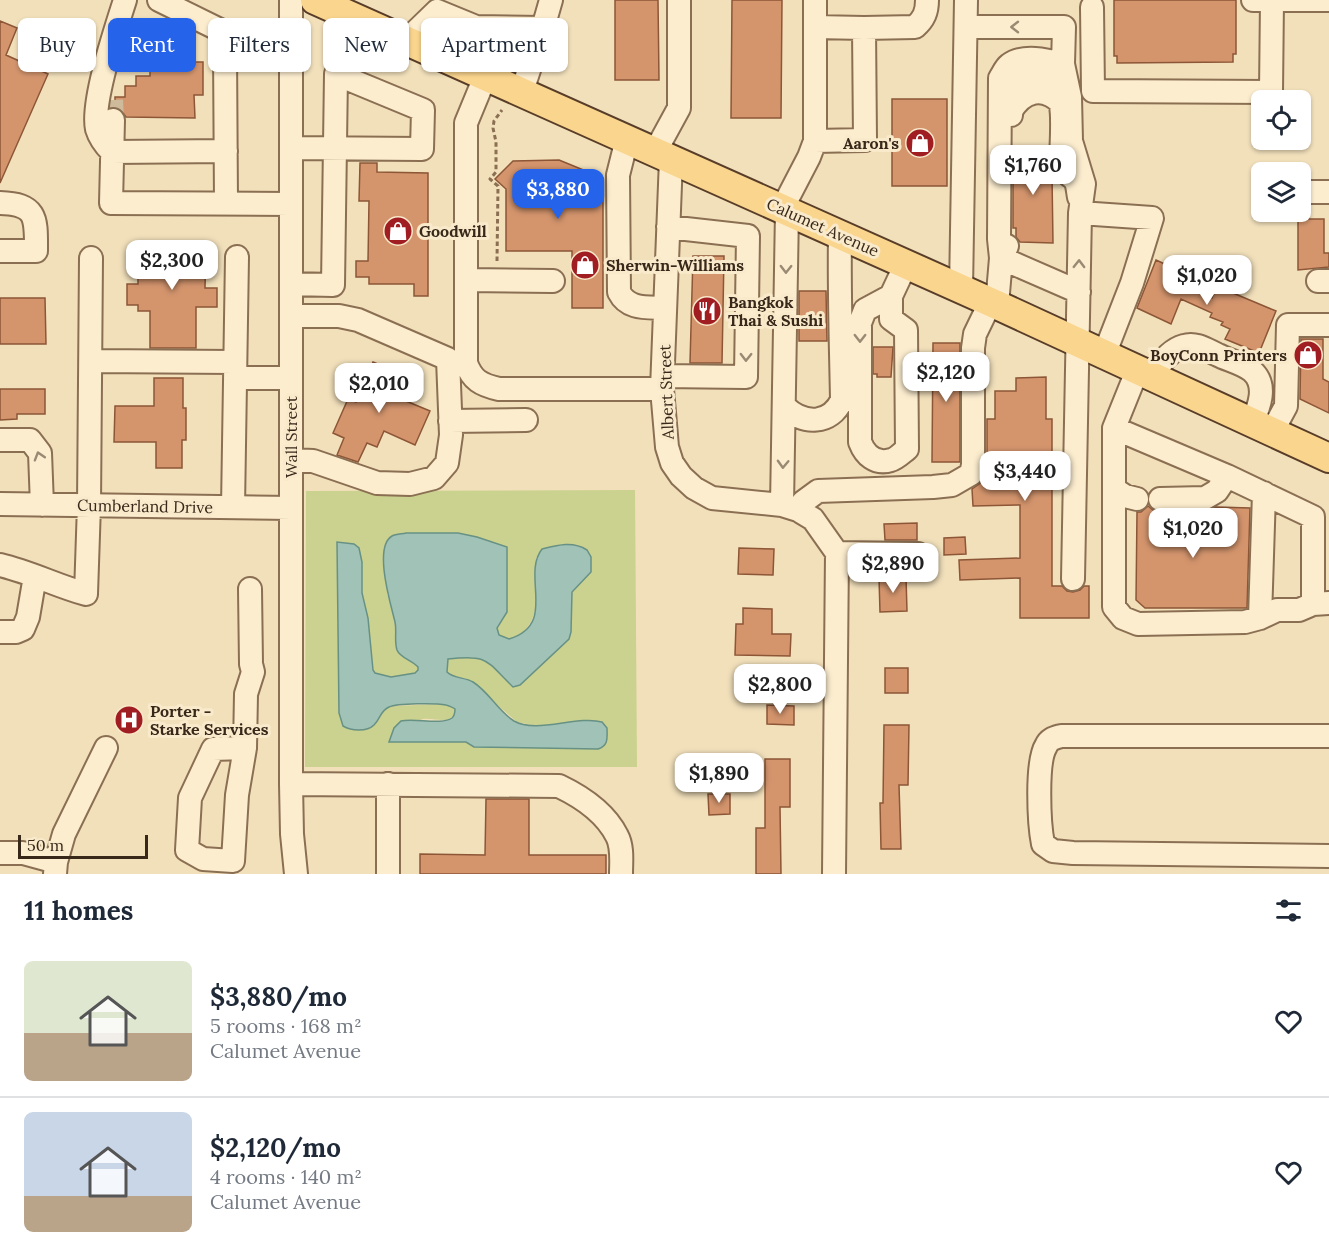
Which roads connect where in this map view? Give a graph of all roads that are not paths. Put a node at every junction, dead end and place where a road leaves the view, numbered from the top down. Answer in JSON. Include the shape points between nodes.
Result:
{"nodes":[{"id":1,"x":125,"y":0,"type":"edge"},
{"id":2,"x":159,"y":0,"type":"edge"},
{"id":3,"x":291,"y":0,"type":"edge"},
{"id":4,"x":315,"y":0,"type":"edge"},
{"id":5,"x":551,"y":0,"type":"edge"},
{"id":6,"x":679,"y":0,"type":"edge"},
{"id":7,"x":815,"y":0,"type":"edge"},
{"id":8,"x":927,"y":0,"type":"edge"},
{"id":9,"x":966,"y":0,"type":"edge"},
{"id":10,"x":1265,"y":0,"type":"edge"},
{"id":11,"x":1329,"y":0,"type":"edge"},
{"id":12,"x":436,"y":5,"type":"edge"},
{"id":13,"x":343,"y":6,"type":"edge"},
{"id":14,"x":1092,"y":7,"type":"dead end"},
{"id":15,"x":119,"y":18,"type":"edge"},
{"id":16,"x":291,"y":18,"type":"edge"},
{"id":17,"x":365,"y":18,"type":"edge"},
{"id":18,"x":460,"y":18,"type":"edge"},
{"id":19,"x":546,"y":18,"type":"edge"},
{"id":20,"x":208,"y":24,"type":"edge"},
{"id":21,"x":815,"y":27,"type":"junction"},
{"id":22,"x":966,"y":27,"type":"junction"},
{"id":23,"x":864,"y":28,"type":"junction"},
{"id":24,"x":409,"y":37,"type":"edge"},
{"id":25,"x":409,"y":42,"type":"edge"},
{"id":26,"x":108,"y":59,"type":"edge"},
{"id":27,"x":113,"y":72,"type":"edge"},
{"id":28,"x":225,"y":72,"type":"edge"},
{"id":29,"x":291,"y":72,"type":"edge"},
{"id":30,"x":524,"y":72,"type":"edge"},
{"id":31,"x":484,"y":77,"type":"junction"},
{"id":32,"x":1000,"y":78,"type":"junction"},
{"id":33,"x":965,"y":79,"type":"junction"},
{"id":34,"x":1062,"y":87,"type":"junction"},
{"id":35,"x":511,"y":102,"type":"junction"},
{"id":36,"x":627,"y":139,"type":"junction"},
{"id":37,"x":815,"y":141,"type":"junction"},
{"id":38,"x":291,"y":148,"type":"junction"},
{"id":39,"x":335,"y":149,"type":"junction"},
{"id":40,"x":226,"y":151,"type":"junction"},
{"id":41,"x":112,"y":152,"type":"junction"},
{"id":42,"x":663,"y":156,"type":"junction"},
{"id":43,"x":1311,"y":192,"type":"edge"},
{"id":44,"x":1329,"y":192,"type":"edge"},
{"id":45,"x":0,"y":203,"type":"edge"},
{"id":46,"x":225,"y":203,"type":"junction"},
{"id":47,"x":291,"y":204,"type":"junction"},
{"id":48,"x":1080,"y":208,"type":"junction"},
{"id":49,"x":784,"y":210,"type":"junction"},
{"id":50,"x":668,"y":227,"type":"junction"},
{"id":51,"x":840,"y":235,"type":"junction"},
{"id":52,"x":0,"y":251,"type":"edge"},
{"id":53,"x":237,"y":257,"type":"dead end"},
{"id":54,"x":91,"y":258,"type":"dead end"},
{"id":55,"x":1001,"y":258,"type":"junction"},
{"id":56,"x":906,"y":264,"type":"junction"},
{"id":57,"x":466,"y":280,"type":"junction"},
{"id":58,"x":553,"y":281,"type":"dead end"},
{"id":59,"x":291,"y":284,"type":"junction"},
{"id":60,"x":961,"y":289,"type":"junction"},
{"id":61,"x":1079,"y":292,"type":"junction"},
{"id":62,"x":891,"y":296,"type":"junction"},
{"id":63,"x":994,"y":304,"type":"junction"},
{"id":64,"x":665,"y":308,"type":"junction"},
{"id":65,"x":291,"y":316,"type":"junction"},
{"id":66,"x":1329,"y":325,"type":"edge"},
{"id":67,"x":1077,"y":343,"type":"junction"},
{"id":68,"x":1104,"y":355,"type":"junction"},
{"id":69,"x":90,"y":361,"type":"junction"},
{"id":70,"x":235,"y":370,"type":"junction"},
{"id":71,"x":1144,"y":373,"type":"junction"},
{"id":72,"x":291,"y":378,"type":"junction"},
{"id":73,"x":663,"y":382,"type":"junction"},
{"id":74,"x":785,"y":407,"type":"junction"},
{"id":75,"x":526,"y":420,"type":"dead end"},
{"id":76,"x":450,"y":421,"type":"junction"},
{"id":77,"x":1262,"y":427,"type":"junction"},
{"id":78,"x":1114,"y":428,"type":"junction"},
{"id":79,"x":0,"y":440,"type":"edge"},
{"id":80,"x":1329,"y":458,"type":"edge"},
{"id":81,"x":291,"y":460,"type":"junction"},
{"id":82,"x":1227,"y":476,"type":"junction"},
{"id":83,"x":1114,"y":489,"type":"junction"},
{"id":84,"x":1264,"y":493,"type":"junction"},
{"id":85,"x":1137,"y":499,"type":"dead end"},
{"id":86,"x":1160,"y":499,"type":"dead end"},
{"id":87,"x":0,"y":504,"type":"edge"},
{"id":88,"x":42,"y":505,"type":"junction"},
{"id":89,"x":89,"y":505,"type":"junction"},
{"id":90,"x":233,"y":507,"type":"junction"},
{"id":91,"x":790,"y":507,"type":"junction"},
{"id":92,"x":291,"y":508,"type":"junction"},
{"id":93,"x":837,"y":553,"type":"junction"},
{"id":94,"x":918,"y":554,"type":"dead end"},
{"id":95,"x":0,"y":565,"type":"edge"},
{"id":96,"x":35,"y":576,"type":"junction"},
{"id":97,"x":1073,"y":579,"type":"dead end"},
{"id":98,"x":250,"y":589,"type":"dead end"},
{"id":99,"x":1321,"y":603,"type":"edge"},
{"id":100,"x":1260,"y":618,"type":"junction"},
{"id":101,"x":0,"y":633,"type":"edge"},
{"id":102,"x":253,"y":672,"type":"junction"},
{"id":103,"x":291,"y":672,"type":"junction"},
{"id":104,"x":1329,"y":736,"type":"edge"},
{"id":105,"x":106,"y":748,"type":"dead end"},
{"id":106,"x":245,"y":748,"type":"junction"},
{"id":107,"x":291,"y":784,"type":"junction"},
{"id":108,"x":388,"y":784,"type":"junction"},
{"id":109,"x":0,"y":853,"type":"edge"},
{"id":110,"x":1329,"y":856,"type":"edge"},
{"id":111,"x":203,"y":867,"type":"edge"},
{"id":112,"x":55,"y":868,"type":"edge"},
{"id":113,"x":296,"y":874,"type":"edge"},
{"id":114,"x":388,"y":874,"type":"edge"},
{"id":115,"x":621,"y":874,"type":"edge"},
{"id":116,"x":834,"y":874,"type":"edge"}],
"edges":[{"from":1,"to":15,"type":"street"},
{"from":2,"to":20,"type":"street"},
{"from":3,"to":16,"type":"street","name":"Wall Street"},
{"from":4,"to":13,"type":"main road","name":"Calumet Avenue"},
{"from":5,"to":19,"type":"street"},
{"from":6,"to":42,"type":"street","via":[[679,108]]},
{"from":7,"to":21,"type":"street"},
{"from":8,"to":23,"type":"street","via":[[923,20],[915,27]]},
{"from":9,"to":22,"type":"street"},
{"from":10,"to":11,"type":"street"},
{"from":10,"to":14,"type":"street","via":[[1271,92],[1093,91]]},
{"from":12,"to":18,"type":"street"},
{"from":12,"to":24,"type":"street"},
{"from":13,"to":17,"type":"main road","name":"Calumet Avenue"},
{"from":21,"to":23,"type":"street"},
{"from":21,"to":37,"type":"street"},
{"from":22,"to":33,"type":"street"},
{"from":34,"to":22,"type":"street","one_way":true,"via":[[1064,27]]},
{"from":23,"to":37,"type":"street","via":[[865,140]]},
{"from":25,"to":31,"type":"main road","name":"Calumet Avenue"},
{"from":26,"to":41,"type":"street","via":[[96,126],[100,139]]},
{"from":27,"to":41,"type":"street"},
{"from":28,"to":40,"type":"street"},
{"from":29,"to":38,"type":"street","name":"Wall Street"},
{"from":30,"to":35,"type":"street"},
{"from":31,"to":35,"type":"main road","name":"Calumet Avenue"},
{"from":31,"to":57,"type":"street","via":[[466,123]]},
{"from":32,"to":33,"type":"street"},
{"from":32,"to":34,"type":"street","via":[[1008,65],[1042,59]]},
{"from":32,"to":55,"type":"street"},
{"from":33,"to":60,"type":"street"},
{"from":34,"to":48,"type":"street","via":[[1071,141],[1084,184]]},
{"from":34,"to":55,"type":"street","via":[[1049,94],[1034,93],[1019,99],[1011,111],[1010,239]]},
{"from":35,"to":36,"type":"main road","name":"Calumet Avenue"},
{"from":36,"to":42,"type":"main road","name":"Calumet Avenue"},
{"from":36,"to":64,"type":"street","via":[[618,175],[619,292],[628,304]]},
{"from":37,"to":49,"type":"street"},
{"from":38,"to":39,"type":"street"},
{"from":38,"to":47,"type":"street","name":"Wall Street"},
{"from":39,"to":39,"type":"street","via":[[422,149],[423,110],[336,74]]},
{"from":39,"to":59,"type":"street","via":[[333,285]]},
{"from":40,"to":41,"type":"street"},
{"from":40,"to":46,"type":"street"},
{"from":41,"to":46,"type":"street","via":[[111,203]]},
{"from":42,"to":49,"type":"main road","name":"Calumet Avenue"},
{"from":42,"to":50,"type":"street","name":"Albert Street"},
{"from":43,"to":44,"type":"street"},
{"from":45,"to":52,"type":"street","via":[[23,206],[30,211],[36,227],[36,251]]},
{"from":46,"to":47,"type":"street"},
{"from":47,"to":59,"type":"street","name":"Wall Street"},
{"from":61,"to":48,"type":"street","one_way":true},
{"from":48,"to":68,"type":"street","via":[[1152,218]]},
{"from":49,"to":51,"type":"main road","name":"Calumet Avenue"},
{"from":49,"to":74,"type":"street","one_way":true},
{"from":50,"to":64,"type":"street","name":"Albert Street"},
{"from":50,"to":73,"type":"street","one_way":true,"via":[[748,236],[746,377]]},
{"from":51,"to":56,"type":"main road","name":"Calumet Avenue"},
{"from":51,"to":74,"type":"street","via":[[842,400],[837,409],[821,419],[801,418]]},
{"from":53,"to":70,"type":"street"},
{"from":54,"to":69,"type":"street"},
{"from":55,"to":61,"type":"street"},
{"from":55,"to":63,"type":"street"},
{"from":56,"to":60,"type":"main road","name":"Calumet Avenue"},
{"from":56,"to":62,"type":"street"},
{"from":57,"to":58,"type":"street"},
{"from":57,"to":73,"type":"street","via":[[466,363],[477,382],[499,389]]},
{"from":59,"to":65,"type":"street","name":"Wall Street"},
{"from":60,"to":63,"type":"main road","name":"Calumet Avenue"},
{"from":61,"to":67,"type":"street"},
{"from":62,"to":62,"type":"street","one_way":true,"via":[[865,310],[860,322],[860,442],[864,452],[878,460],[891,460],[908,449],[906,330],[891,319]]},
{"from":63,"to":67,"type":"main road","name":"Calumet Avenue"},
{"from":63,"to":91,"type":"street","via":[[975,334],[973,348],[971,474],[952,485],[933,488],[818,491]]},
{"from":64,"to":73,"type":"street","name":"Albert Street"},
{"from":65,"to":72,"type":"street","name":"Wall Street"},
{"from":65,"to":76,"type":"street","via":[[358,320],[448,359]]},
{"from":66,"to":77,"type":"street","via":[[1288,325],[1286,406]]},
{"from":67,"to":68,"type":"main road","name":"Calumet Avenue"},
{"from":67,"to":97,"type":"street"},
{"from":68,"to":71,"type":"main road","name":"Calumet Avenue"},
{"from":69,"to":70,"type":"street"},
{"from":69,"to":89,"type":"street"},
{"from":70,"to":72,"type":"street"},
{"from":70,"to":90,"type":"street"},
{"from":71,"to":77,"type":"main road","name":"Calumet Avenue"},
{"from":71,"to":77,"type":"street","via":[[1181,346],[1193,344],[1252,370],[1261,393]]},
{"from":71,"to":78,"type":"street"},
{"from":72,"to":81,"type":"street","name":"Wall Street"},
{"from":73,"to":91,"type":"street","name":"Albert Street","via":[[667,447],[681,476],[712,498]]},
{"from":74,"to":91,"type":"street","one_way":true},
{"from":75,"to":76,"type":"street"},
{"from":76,"to":81,"type":"street","via":[[447,463],[434,478],[410,484],[377,483],[313,460]]},
{"from":77,"to":80,"type":"main road","name":"Calumet Avenue"},
{"from":78,"to":82,"type":"street"},
{"from":78,"to":83,"type":"street"},
{"from":88,"to":79,"type":"street","one_way":true,"via":[[40,453],[30,440]]},
{"from":81,"to":92,"type":"street","name":"Wall Street"},
{"from":82,"to":84,"type":"street"},
{"from":82,"to":86,"type":"street","via":[[1217,491],[1205,498]]},
{"from":83,"to":85,"type":"street"},
{"from":83,"to":100,"type":"street","via":[[1114,607],[1123,618],[1138,624],[1245,622]]},
{"from":84,"to":99,"type":"street","via":[[1313,517]]},
{"from":84,"to":100,"type":"street"},
{"from":87,"to":88,"type":"street","name":"Cumberland Drive"},
{"from":88,"to":89,"type":"street","name":"Cumberland Drive"},
{"from":89,"to":90,"type":"street","name":"Cumberland Drive"},
{"from":89,"to":96,"type":"street","via":[[95,598]]},
{"from":90,"to":92,"type":"street","name":"Cumberland Drive"},
{"from":91,"to":93,"type":"street","via":[[813,519]]},
{"from":92,"to":103,"type":"street","name":"Wall Street"},
{"from":93,"to":94,"type":"street"},
{"from":93,"to":116,"type":"street"},
{"from":95,"to":96,"type":"street"},
{"from":96,"to":101,"type":"street","via":[[23,629]]},
{"from":98,"to":102,"type":"street"},
{"from":99,"to":100,"type":"street","via":[[1299,610],[1277,610]]},
{"from":102,"to":103,"type":"street"},
{"from":102,"to":106,"type":"street","via":[[246,694]]},
{"from":103,"to":107,"type":"street","name":"Wall Street"},
{"from":104,"to":110,"type":"street","via":[[1050,739],[1040,762],[1040,829],[1043,844],[1053,851],[1072,853]]},
{"from":105,"to":112,"type":"street","via":[[64,834]]},
{"from":106,"to":111,"type":"street","via":[[233,861]]},
{"from":106,"to":111,"type":"street","via":[[213,749],[190,798],[187,850]]},
{"from":107,"to":108,"type":"street"},
{"from":107,"to":113,"type":"street","name":"Wall Street"},
{"from":108,"to":114,"type":"street"},
{"from":108,"to":115,"type":"street","via":[[559,786],[582,797],[618,836]]},
{"from":109,"to":112,"type":"street","via":[[23,853]]}]}
